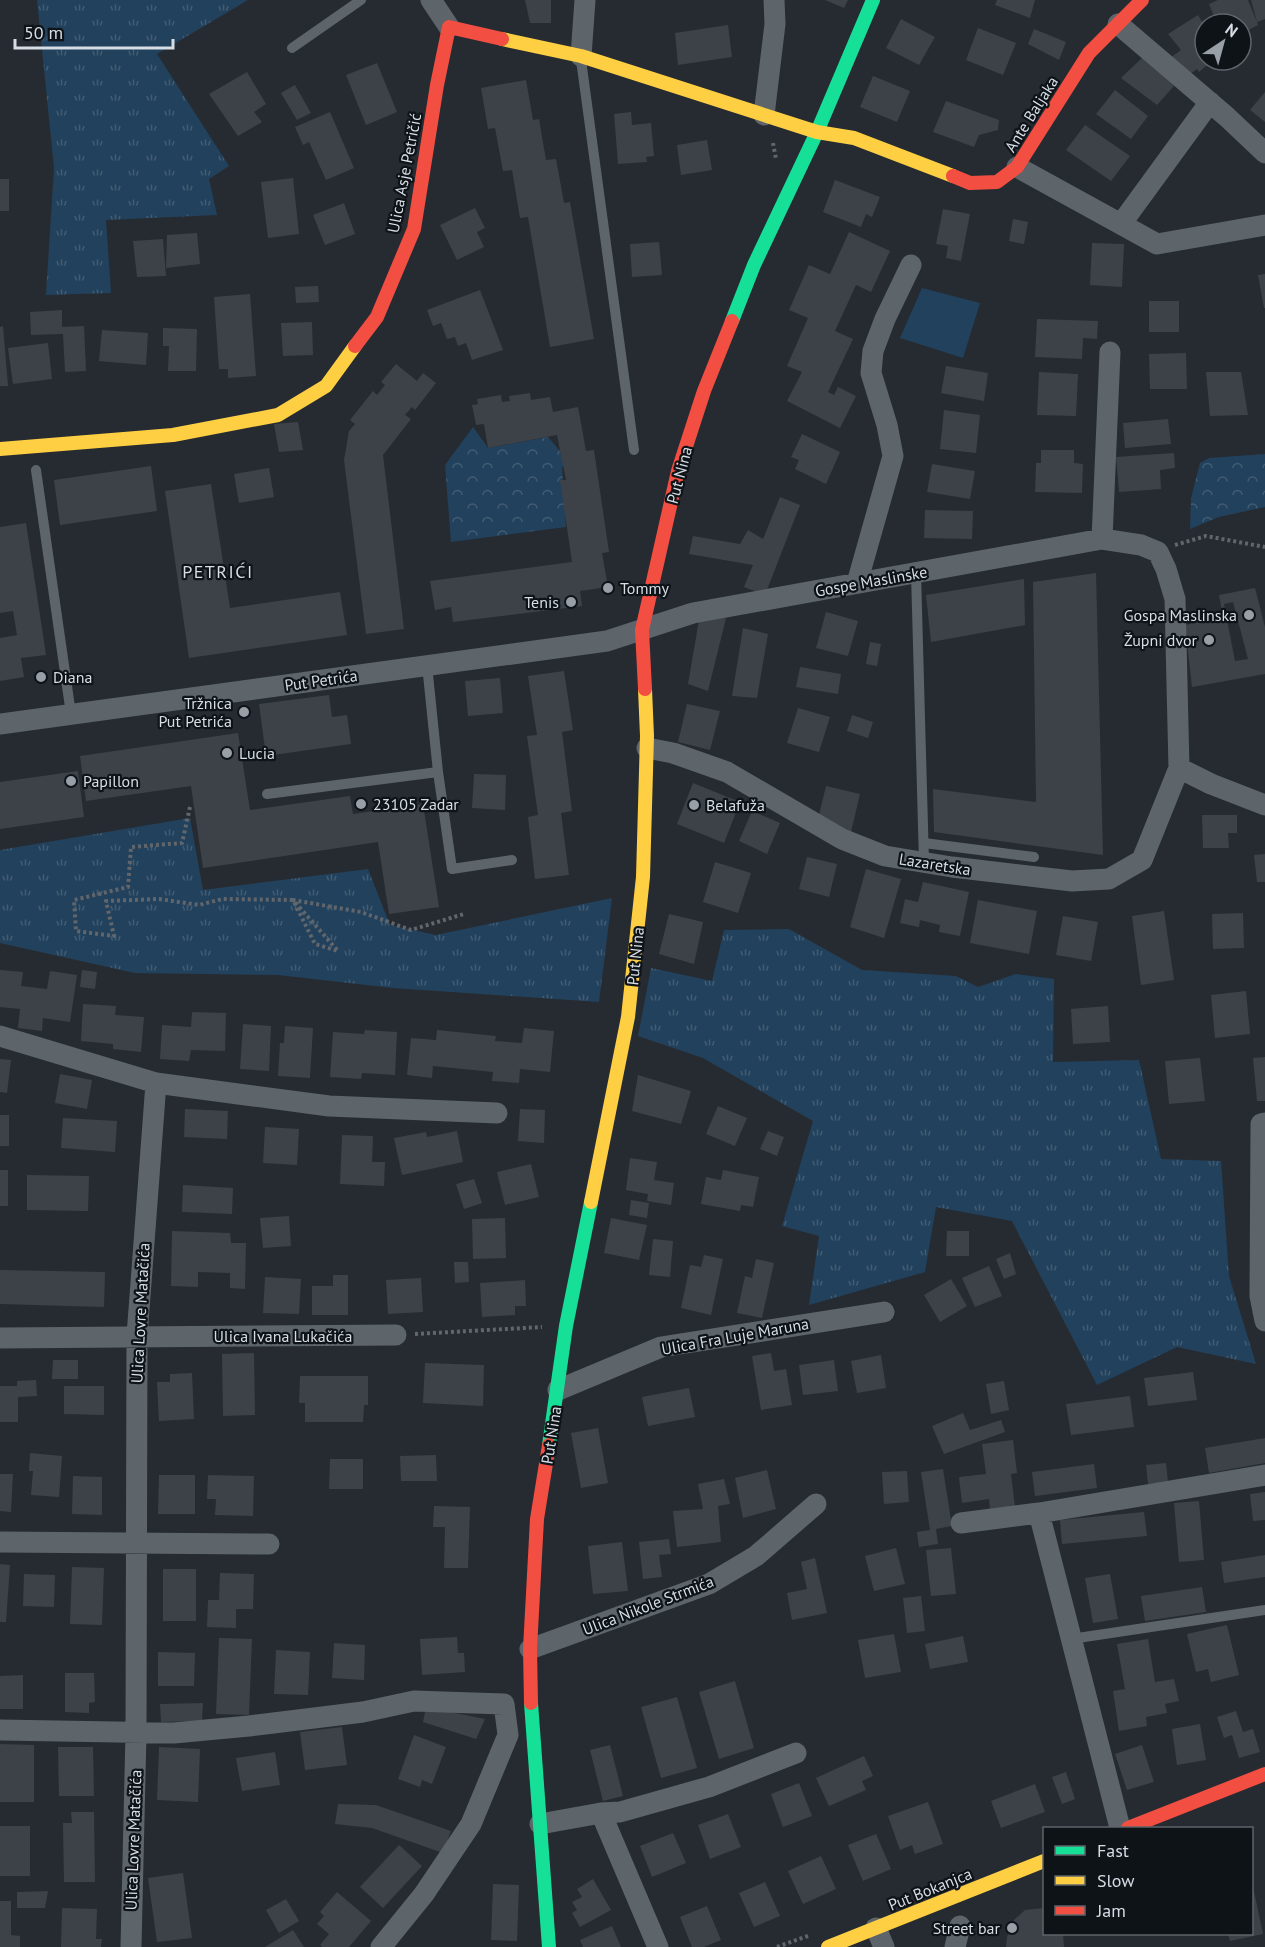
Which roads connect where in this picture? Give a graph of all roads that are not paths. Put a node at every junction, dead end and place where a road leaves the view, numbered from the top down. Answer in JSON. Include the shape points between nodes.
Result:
{"nodes":[{"id":1,"x":361,"y":0,"type":"edge"},
{"id":2,"x":431,"y":0,"type":"edge"},
{"id":3,"x":585,"y":0,"type":"edge"},
{"id":4,"x":774,"y":0,"type":"edge"},
{"id":5,"x":873,"y":0,"type":"edge"},
{"id":6,"x":1142,"y":0,"type":"edge"},
{"id":7,"x":1118,"y":24,"type":"junction"},
{"id":8,"x":449,"y":27,"type":"junction"},
{"id":9,"x":292,"y":48,"type":"dead end"},
{"id":10,"x":581,"y":56,"type":"junction"},
{"id":11,"x":1210,"y":102,"type":"junction"},
{"id":12,"x":764,"y":115,"type":"junction"},
{"id":13,"x":817,"y":132,"type":"junction"},
{"id":14,"x":1265,"y":153,"type":"edge"},
{"id":15,"x":1017,"y":167,"type":"junction"},
{"id":16,"x":1121,"y":224,"type":"junction"},
{"id":17,"x":1265,"y":225,"type":"edge"},
{"id":18,"x":911,"y":265,"type":"dead end"},
{"id":19,"x":1110,"y":352,"type":"dead end"},
{"id":20,"x":0,"y":449,"type":"edge"},
{"id":21,"x":634,"y":450,"type":"dead end"},
{"id":22,"x":36,"y":470,"type":"dead end"},
{"id":23,"x":1102,"y":539,"type":"junction"},
{"id":24,"x":916,"y":573,"type":"junction"},
{"id":25,"x":857,"y":583,"type":"junction"},
{"id":26,"x":642,"y":630,"type":"junction"},
{"id":27,"x":427,"y":665,"type":"junction"},
{"id":28,"x":72,"y":714,"type":"junction"},
{"id":29,"x":0,"y":724,"type":"edge"},
{"id":30,"x":647,"y":748,"type":"junction"},
{"id":31,"x":1179,"y":768,"type":"junction"},
{"id":32,"x":438,"y":772,"type":"junction"},
{"id":33,"x":267,"y":794,"type":"dead end"},
{"id":34,"x":1265,"y":805,"type":"edge"},
{"id":35,"x":924,"y":853,"type":"junction"},
{"id":36,"x":1034,"y":857,"type":"dead end"},
{"id":37,"x":512,"y":860,"type":"dead end"},
{"id":38,"x":0,"y":1036,"type":"edge"},
{"id":39,"x":156,"y":1083,"type":"junction"},
{"id":40,"x":496,"y":1113,"type":"dead end"},
{"id":41,"x":1265,"y":1122,"type":"edge"},
{"id":42,"x":884,"y":1312,"type":"dead end"},
{"id":43,"x":1265,"y":1321,"type":"edge"},
{"id":44,"x":396,"y":1335,"type":"road end"},
{"id":45,"x":136,"y":1336,"type":"junction"},
{"id":46,"x":0,"y":1338,"type":"edge"},
{"id":47,"x":558,"y":1390,"type":"junction"},
{"id":48,"x":1265,"y":1475,"type":"edge"},
{"id":49,"x":816,"y":1504,"type":"dead end"},
{"id":50,"x":1038,"y":1514,"type":"junction"},
{"id":51,"x":961,"y":1523,"type":"dead end"},
{"id":52,"x":0,"y":1542,"type":"edge"},
{"id":53,"x":136,"y":1543,"type":"junction"},
{"id":54,"x":269,"y":1544,"type":"dead end"},
{"id":55,"x":1265,"y":1610,"type":"edge"},
{"id":56,"x":1071,"y":1639,"type":"junction"},
{"id":57,"x":530,"y":1648,"type":"junction"},
{"id":58,"x":0,"y":1730,"type":"edge"},
{"id":59,"x":136,"y":1733,"type":"junction"},
{"id":60,"x":796,"y":1753,"type":"dead end"},
{"id":61,"x":1265,"y":1774,"type":"edge"},
{"id":62,"x":601,"y":1814,"type":"junction"},
{"id":63,"x":540,"y":1824,"type":"junction"},
{"id":64,"x":1120,"y":1827,"type":"edge"},
{"id":65,"x":1131,"y":1827,"type":"edge"},
{"id":66,"x":1043,"y":1861,"type":"edge"},
{"id":67,"x":960,"y":1926,"type":"dead end"},
{"id":68,"x":880,"y":1937,"type":"edge"},
{"id":69,"x":130,"y":1947,"type":"edge"},
{"id":70,"x":381,"y":1947,"type":"edge"},
{"id":71,"x":549,"y":1947,"type":"edge"},
{"id":72,"x":658,"y":1947,"type":"edge"},
{"id":73,"x":828,"y":1947,"type":"edge"},
{"id":74,"x":955,"y":1947,"type":"edge"}],
"edges":[{"from":1,"to":9,"type":"lane"},
{"from":2,"to":8,"type":"street"},
{"from":3,"to":10,"type":"street"},
{"from":4,"to":12,"type":"street","via":[[775,24]]},
{"from":5,"to":13,"type":"main road","name":"Put Nina"},
{"from":6,"to":7,"type":"main road","name":"Ante Baljaka"},
{"from":7,"to":11,"type":"street"},
{"from":7,"to":15,"type":"main road","name":"Ante Baljaka","via":[[1089,54]]},
{"from":8,"to":10,"type":"main road"},
{"from":8,"to":20,"type":"main road","name":"Ulica Asje Petričić","via":[[414,229],[377,318],[326,386],[278,415],[185,433]]},
{"from":10,"to":12,"type":"main road"},
{"from":10,"to":21,"type":"lane"},
{"from":11,"to":14,"type":"street"},
{"from":11,"to":16,"type":"street"},
{"from":12,"to":13,"type":"main road"},
{"from":13,"to":15,"type":"main road","name":"Ante Baljaka","via":[[854,138],[970,183],[997,182]]},
{"from":13,"to":26,"type":"main road","name":"Put Nina","via":[[754,265],[704,391],[678,471]]},
{"from":15,"to":16,"type":"street"},
{"from":16,"to":17,"type":"street","via":[[1157,244]]},
{"from":18,"to":25,"type":"street","via":[[873,351],[871,373],[893,456]]},
{"from":19,"to":23,"type":"street"},
{"from":22,"to":28,"type":"lane"},
{"from":23,"to":24,"type":"street","name":"Gospe Maslinske"},
{"from":23,"to":31,"type":"street","name":"Gospe Maslinske","via":[[1158,552],[1166,569],[1175,599]]},
{"from":24,"to":25,"type":"street","name":"Gospe Maslinske"},
{"from":24,"to":35,"type":"lane"},
{"from":25,"to":26,"type":"street","name":"Gospe Maslinske","via":[[693,613]]},
{"from":26,"to":27,"type":"street","name":"Put Petrića","via":[[607,641]]},
{"from":26,"to":30,"type":"main road","name":"Put Nina"},
{"from":27,"to":28,"type":"street","name":"Put Petrića"},
{"from":27,"to":32,"type":"lane"},
{"from":28,"to":29,"type":"street","name":"Put Petrića"},
{"from":30,"to":35,"type":"street","name":"Lazaretska","via":[[727,772],[842,839],[885,856]]},
{"from":30,"to":47,"type":"main road","name":"Put Nina","via":[[643,877],[628,1017],[566,1326]]},
{"from":31,"to":34,"type":"street"},
{"from":31,"to":35,"type":"street","name":"Lazaretska","via":[[1142,860],[1109,879],[1029,878]]},
{"from":32,"to":33,"type":"lane"},
{"from":32,"to":37,"type":"lane","via":[[452,869]]},
{"from":35,"to":36,"type":"lane"},
{"from":38,"to":39,"type":"street"},
{"from":39,"to":40,"type":"street","via":[[329,1106]]},
{"from":39,"to":45,"type":"street","name":"Ulica Lovre Matačića"},
{"from":41,"to":43,"type":"street","via":[[1261,1124],[1260,1296]]},
{"from":42,"to":47,"type":"street","name":"Ulica Fra Luje Maruna","via":[[661,1347]]},
{"from":44,"to":45,"type":"street","name":"Ulica Ivana Lukačića"},
{"from":45,"to":46,"type":"street","name":"Ulica Ivana Lukačića"},
{"from":45,"to":53,"type":"street","name":"Ulica Lovre Matačića"},
{"from":47,"to":57,"type":"main road","name":"Put Nina","via":[[537,1519]]},
{"from":48,"to":50,"type":"street"},
{"from":49,"to":57,"type":"street","name":"Ulica Nikole Strmića","via":[[756,1556],[709,1584]]},
{"from":50,"to":51,"type":"street"},
{"from":50,"to":56,"type":"street"},
{"from":52,"to":53,"type":"street"},
{"from":53,"to":54,"type":"street"},
{"from":53,"to":59,"type":"street","name":"Ulica Lovre Matačića"},
{"from":55,"to":56,"type":"lane"},
{"from":56,"to":64,"type":"street"},
{"from":57,"to":63,"type":"main road","name":"Put Nina"},
{"from":58,"to":59,"type":"street"},
{"from":59,"to":69,"type":"street","name":"Ulica Lovre Matačića"},
{"from":59,"to":70,"type":"street","via":[[249,1726],[363,1712],[414,1701],[504,1704],[508,1735],[471,1824],[424,1894]]},
{"from":60,"to":62,"type":"street","via":[[709,1787]]},
{"from":61,"to":65,"type":"main road"},
{"from":62,"to":63,"type":"street"},
{"from":62,"to":72,"type":"street"},
{"from":63,"to":71,"type":"main road","name":"Put Nina"},
{"from":66,"to":68,"type":"main road","name":"Put Bokanjca"},
{"from":67,"to":74,"type":"street"},
{"from":68,"to":73,"type":"main road","name":"Put Bokanjca"}]}
